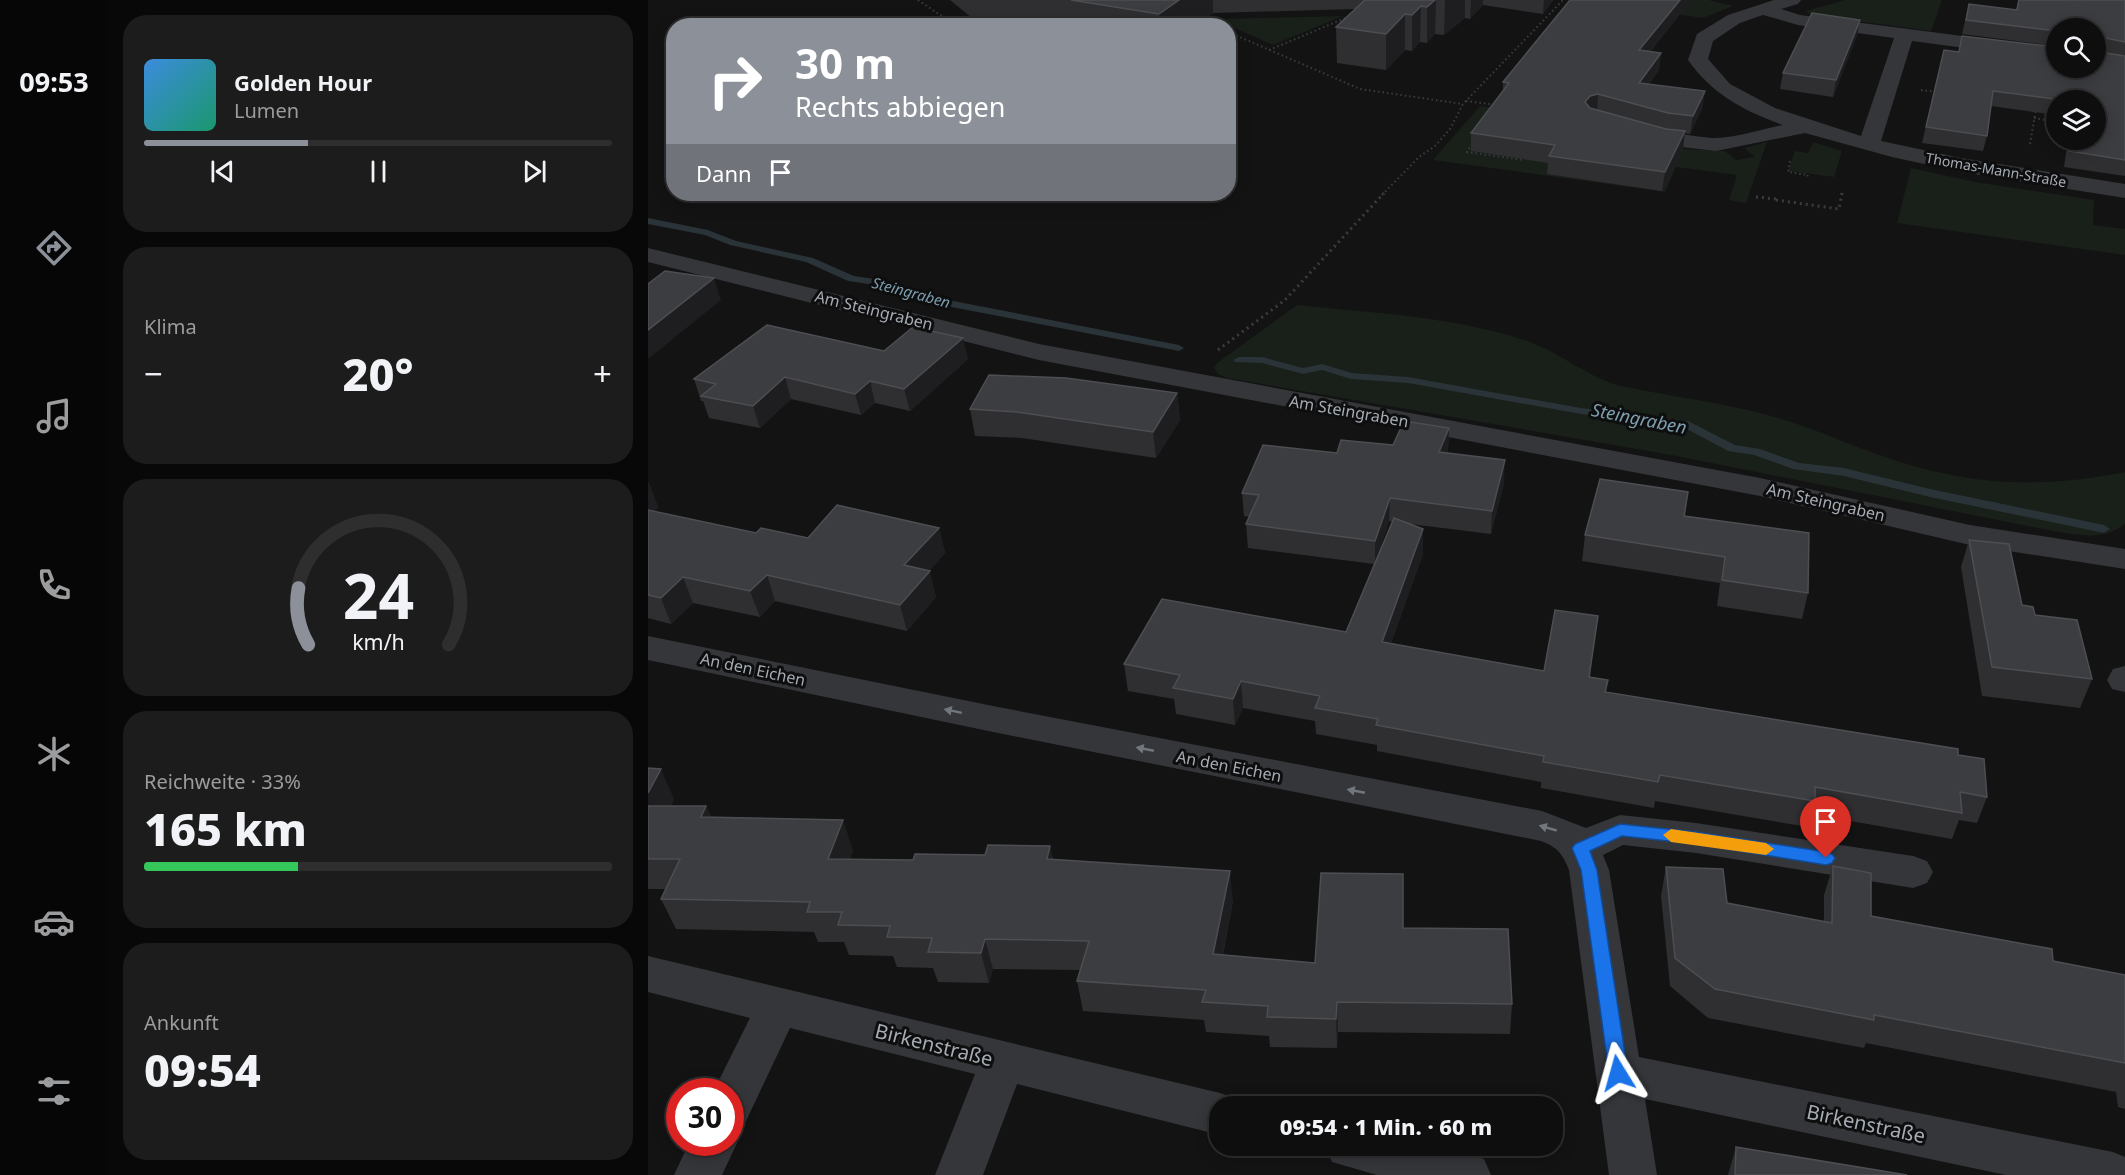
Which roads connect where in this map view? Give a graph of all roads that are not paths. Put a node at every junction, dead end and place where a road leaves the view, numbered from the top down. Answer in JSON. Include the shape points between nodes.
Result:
{"nodes":[{"id":1,"x":1792,"y":0,"type":"edge"},
{"id":2,"x":1761,"y":9,"type":"junction"},
{"id":3,"x":1905,"y":34,"type":"junction"},
{"id":4,"x":2046,"y":52,"type":"edge"},
{"id":5,"x":1809,"y":126,"type":"junction"},
{"id":6,"x":1624,"y":129,"type":"edge"},
{"id":7,"x":1869,"y":144,"type":"junction"},
{"id":8,"x":2125,"y":191,"type":"edge"},
{"id":9,"x":648,"y":255,"type":"edge"},
{"id":10,"x":2125,"y":559,"type":"edge"},
{"id":11,"x":648,"y":648,"type":"edge"},
{"id":12,"x":1580,"y":848,"type":"junction"},
{"id":13,"x":1913,"y":872,"type":"dead end"},
{"id":14,"x":648,"y":974,"type":"edge"},
{"id":15,"x":778,"y":1007,"type":"junction"},
{"id":16,"x":1003,"y":1061,"type":"junction"},
{"id":17,"x":1618,"y":1073,"type":"junction"},
{"id":18,"x":744,"y":1078,"type":"edge"},
{"id":19,"x":1209,"y":1111,"type":"edge"},
{"id":20,"x":707,"y":1156,"type":"edge"},
{"id":21,"x":1390,"y":1156,"type":"edge"},
{"id":22,"x":698,"y":1175,"type":"edge"},
{"id":23,"x":958,"y":1175,"type":"edge"},
{"id":24,"x":1467,"y":1175,"type":"edge"},
{"id":25,"x":1633,"y":1175,"type":"edge"},
{"id":26,"x":2113,"y":1175,"type":"edge"}],
"edges":[{"from":1,"to":2,"type":"street","name":"Thomas-Mann-Straße"},
{"from":2,"to":3,"type":"street","via":[[1798,20]]},
{"from":2,"to":5,"type":"street","name":"Thomas-Mann-Straße","via":[[1712,31],[1704,38],[1698,60],[1709,78],[1734,97]]},
{"from":3,"to":4,"type":"street"},
{"from":3,"to":7,"type":"street"},
{"from":5,"to":6,"type":"street","via":[[1716,145]]},
{"from":5,"to":7,"type":"street","name":"Thomas-Mann-Straße"},
{"from":7,"to":8,"type":"street","name":"Thomas-Mann-Straße","via":[[2026,176]]},
{"from":9,"to":10,"type":"street","name":"Am Steingraben","via":[[1039,352],[1760,487],[1970,535]]},
{"from":12,"to":11,"type":"street","name":"An den Eichen","one_way":true,"via":[[1570,835],[1542,826]]},
{"from":12,"to":13,"type":"street","via":[[1620,830]]},
{"from":12,"to":17,"type":"street","via":[[1589,870]]},
{"from":14,"to":15,"type":"street","name":"Birkenstraße"},
{"from":15,"to":16,"type":"street","name":"Birkenstraße"},
{"from":15,"to":18,"type":"street"},
{"from":16,"to":19,"type":"street","name":"Birkenstraße"},
{"from":16,"to":23,"type":"street"},
{"from":17,"to":25,"type":"street"},
{"from":17,"to":26,"type":"street","name":"Birkenstraße"},
{"from":20,"to":22,"type":"street"},
{"from":21,"to":24,"type":"street"}]}
